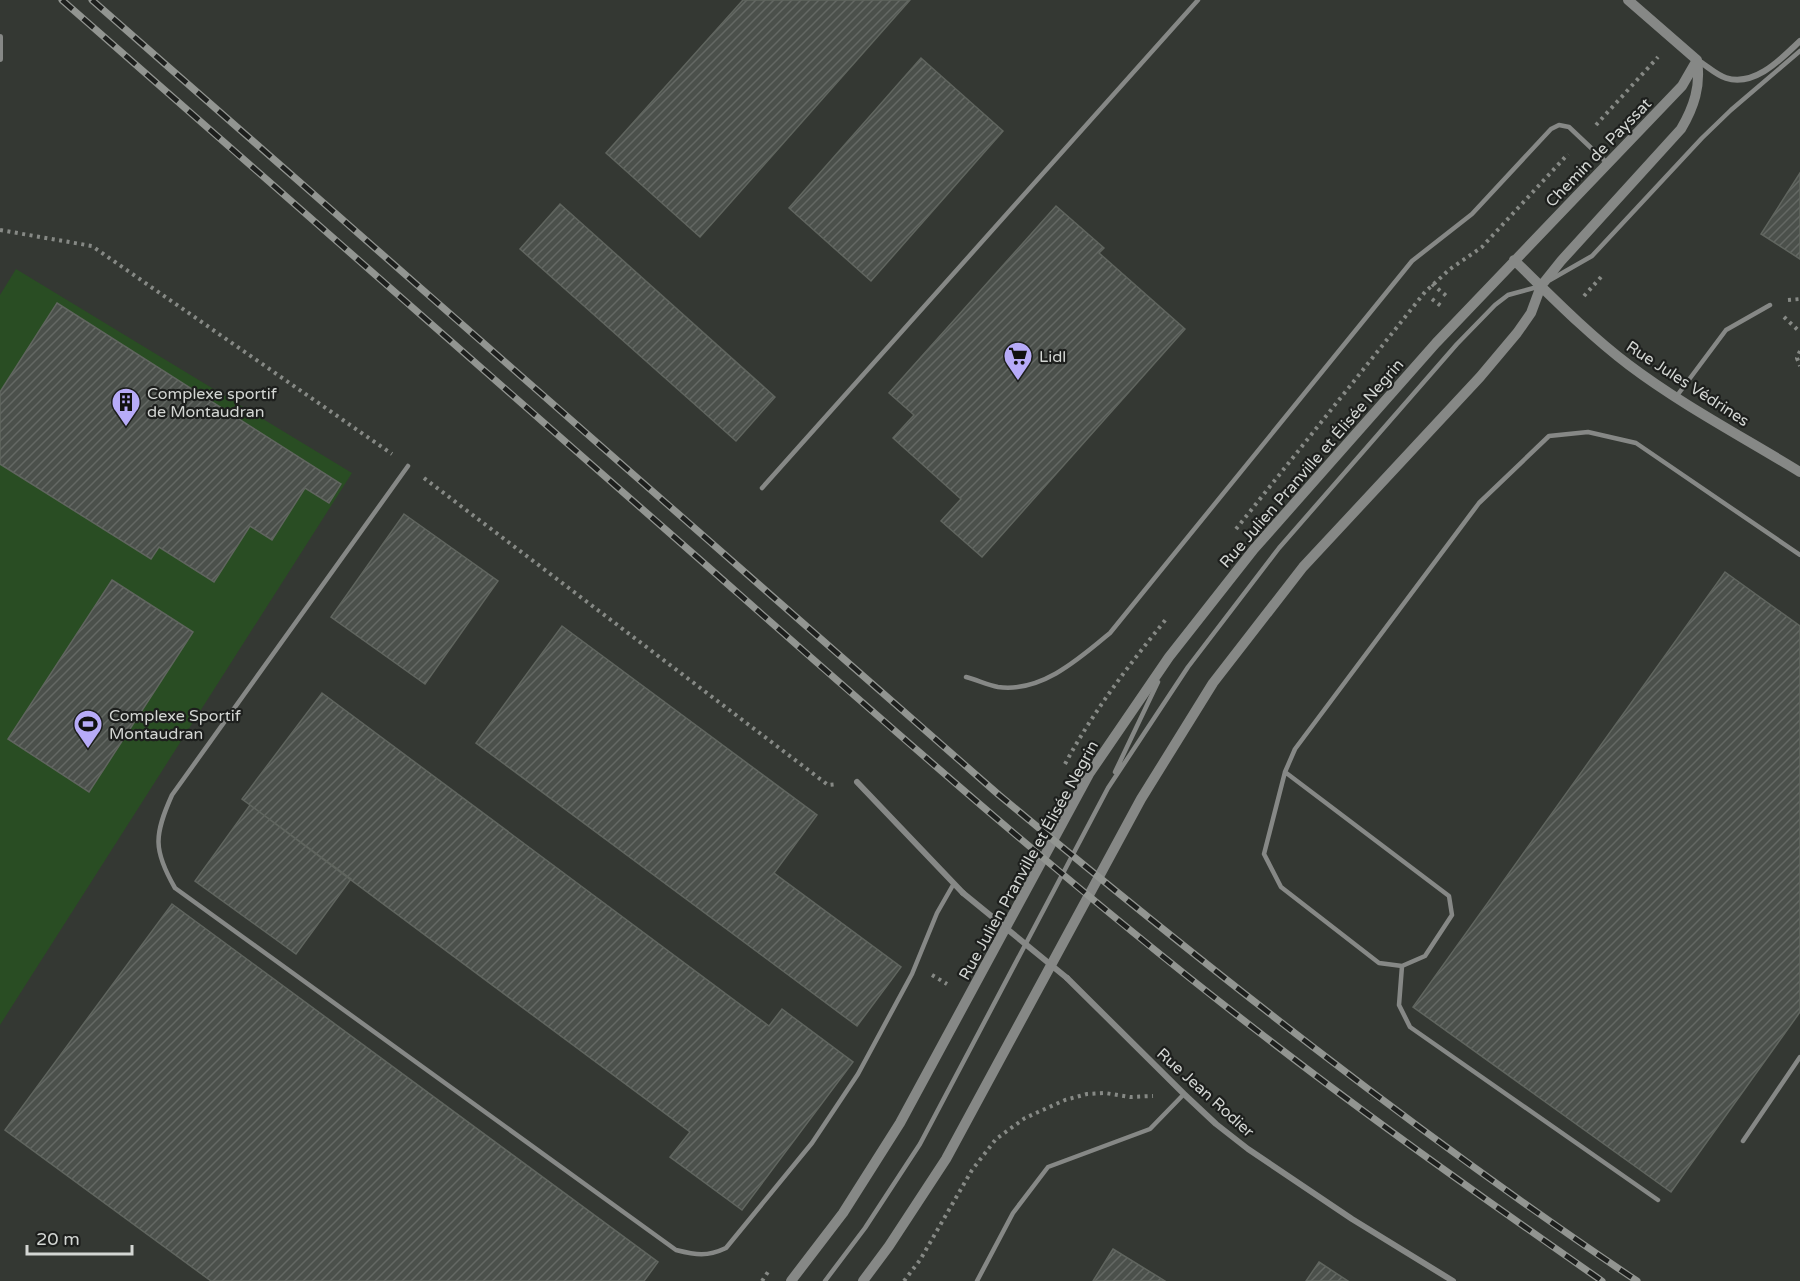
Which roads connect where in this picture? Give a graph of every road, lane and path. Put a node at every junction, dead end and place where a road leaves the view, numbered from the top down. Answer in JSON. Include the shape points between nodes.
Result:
{"nodes":[{"id":1,"x":1198,"y":0,"type":"edge"},
{"id":2,"x":1628,"y":0,"type":"edge"},
{"id":3,"x":0,"y":37,"type":"edge"},
{"id":4,"x":1800,"y":41,"type":"edge"},
{"id":5,"x":1800,"y":51,"type":"edge"},
{"id":6,"x":0,"y":59,"type":"edge"},
{"id":7,"x":1697,"y":60,"type":"junction"},
{"id":8,"x":1647,"y":69,"type":"dead end"},
{"id":9,"x":1582,"y":139,"type":"junction"},
{"id":10,"x":1607,"y":164,"type":"junction"},
{"id":11,"x":0,"y":230,"type":"edge"},
{"id":12,"x":1514,"y":260,"type":"junction"},
{"id":13,"x":1541,"y":286,"type":"junction"},
{"id":14,"x":1416,"y":303,"type":"dead end"},
{"id":15,"x":1770,"y":305,"type":"dead end"},
{"id":16,"x":1800,"y":351,"type":"edge"},
{"id":17,"x":1800,"y":366,"type":"edge"},
{"id":18,"x":1676,"y":397,"type":"junction"},
{"id":19,"x":408,"y":466,"type":"junction"},
{"id":20,"x":1800,"y":472,"type":"edge"},
{"id":21,"x":762,"y":488,"type":"dead end"},
{"id":22,"x":1800,"y":555,"type":"edge"},
{"id":23,"x":1169,"y":657,"type":"junction"},
{"id":24,"x":966,"y":677,"type":"dead end"},
{"id":25,"x":1286,"y":772,"type":"junction"},
{"id":26,"x":857,"y":782,"type":"joint"},
{"id":27,"x":1108,"y":788,"type":"junction"},
{"id":28,"x":953,"y":885,"type":"junction"},
{"id":29,"x":1402,"y":966,"type":"junction"},
{"id":30,"x":1800,"y":1057,"type":"edge"},
{"id":31,"x":1184,"y":1094,"type":"junction"},
{"id":32,"x":1743,"y":1141,"type":"dead end"},
{"id":33,"x":1658,"y":1200,"type":"dead end"},
{"id":34,"x":791,"y":1281,"type":"edge"},
{"id":35,"x":825,"y":1281,"type":"edge"},
{"id":36,"x":863,"y":1281,"type":"edge"},
{"id":37,"x":904,"y":1281,"type":"edge"},
{"id":38,"x":977,"y":1281,"type":"edge"},
{"id":39,"x":1453,"y":1281,"type":"edge"}],
"edges":[{"from":1,"to":21,"type":"lane"},
{"from":2,"to":7,"type":"street"},
{"from":3,"to":6,"type":"street"},
{"from":4,"to":7,"type":"street","via":[[1767,69],[1740,80],[1724,77]]},
{"from":5,"to":13,"type":"lane","name":"Rue Julien Pranville et Élisée Negrin","via":[[1702,138],[1592,256]]},
{"from":7,"to":10,"type":"street","name":"Chemin de Payssat","via":[[1683,86]]},
{"from":7,"to":13,"type":"street","via":[[1694,107],[1681,129]]},
{"from":8,"to":9,"type":"path","name":"Chemin de Payssat"},
{"from":9,"to":10,"type":"lane"},
{"from":9,"to":14,"type":"path","name":"Chemin de Payssat","via":[[1482,247],[1441,276]]},
{"from":9,"to":24,"type":"lane","via":[[1569,127],[1559,125],[1551,129],[1473,214],[1412,261],[1110,633],[1079,659],[1022,687],[998,687]]},
{"from":10,"to":12,"type":"street","name":"Chemin de Payssat"},
{"from":11,"to":19,"type":"path","via":[[92,246]]},
{"from":12,"to":13,"type":"street","name":"Rue Jules Védrines"},
{"from":12,"to":23,"type":"street","name":"Rue Julien Pranville et Élisée Negrin","via":[[1254,549]]},
{"from":13,"to":18,"type":"street","name":"Rue Jules Védrines","via":[[1629,365]]},
{"from":13,"to":27,"type":"lane","name":"Rue Julien Pranville et Élisée Negrin","via":[[1508,295],[1495,305],[1279,548],[1188,667]]},
{"from":13,"to":36,"type":"street","via":[[1531,313],[1517,333],[1303,567],[1213,683],[1141,798],[946,1159]]},
{"from":15,"to":18,"type":"lane","via":[[1726,330]]},
{"from":16,"to":17,"type":"path"},
{"from":18,"to":20,"type":"street","name":"Rue Jules Védrines"},
{"from":19,"to":26,"type":"path","via":[[828,785]]},
{"from":19,"to":28,"type":"lane","via":[[172,795],[161,820],[158,847],[175,888],[676,1250],[713,1254],[726,1248],[812,1143],[858,1074],[912,974]]},
{"from":22,"to":25,"type":"lane","via":[[1636,443],[1588,432],[1549,436],[1479,503],[1295,749]]},
{"from":23,"to":27,"type":"lane"},
{"from":23,"to":34,"type":"street","name":"Rue Julien Pranville et Élisée Negrin","via":[[1089,774],[900,1123],[843,1213]]},
{"from":25,"to":29,"type":"lane","via":[[1264,854],[1281,887],[1379,963]]},
{"from":25,"to":29,"type":"lane","via":[[1449,896],[1452,915],[1425,956]]},
{"from":26,"to":28,"type":"street","name":"Rue Jean Rodier"},
{"from":27,"to":35,"type":"lane","name":"Rue Julien Pranville et Élisée Negrin","via":[[920,1144]]},
{"from":28,"to":31,"type":"street","name":"Rue Jean Rodier","bridge":true,"via":[[1067,978]]},
{"from":29,"to":33,"type":"lane","via":[[1399,1005],[1410,1027]]},
{"from":30,"to":32,"type":"lane"},
{"from":31,"to":37,"type":"path","via":[[1087,1094],[1025,1118],[996,1140],[972,1170]]},
{"from":31,"to":38,"type":"lane","via":[[1150,1129],[1048,1167],[1013,1213]]},
{"from":31,"to":39,"type":"street","name":"Rue Jean Rodier","via":[[1248,1149]]}]}
